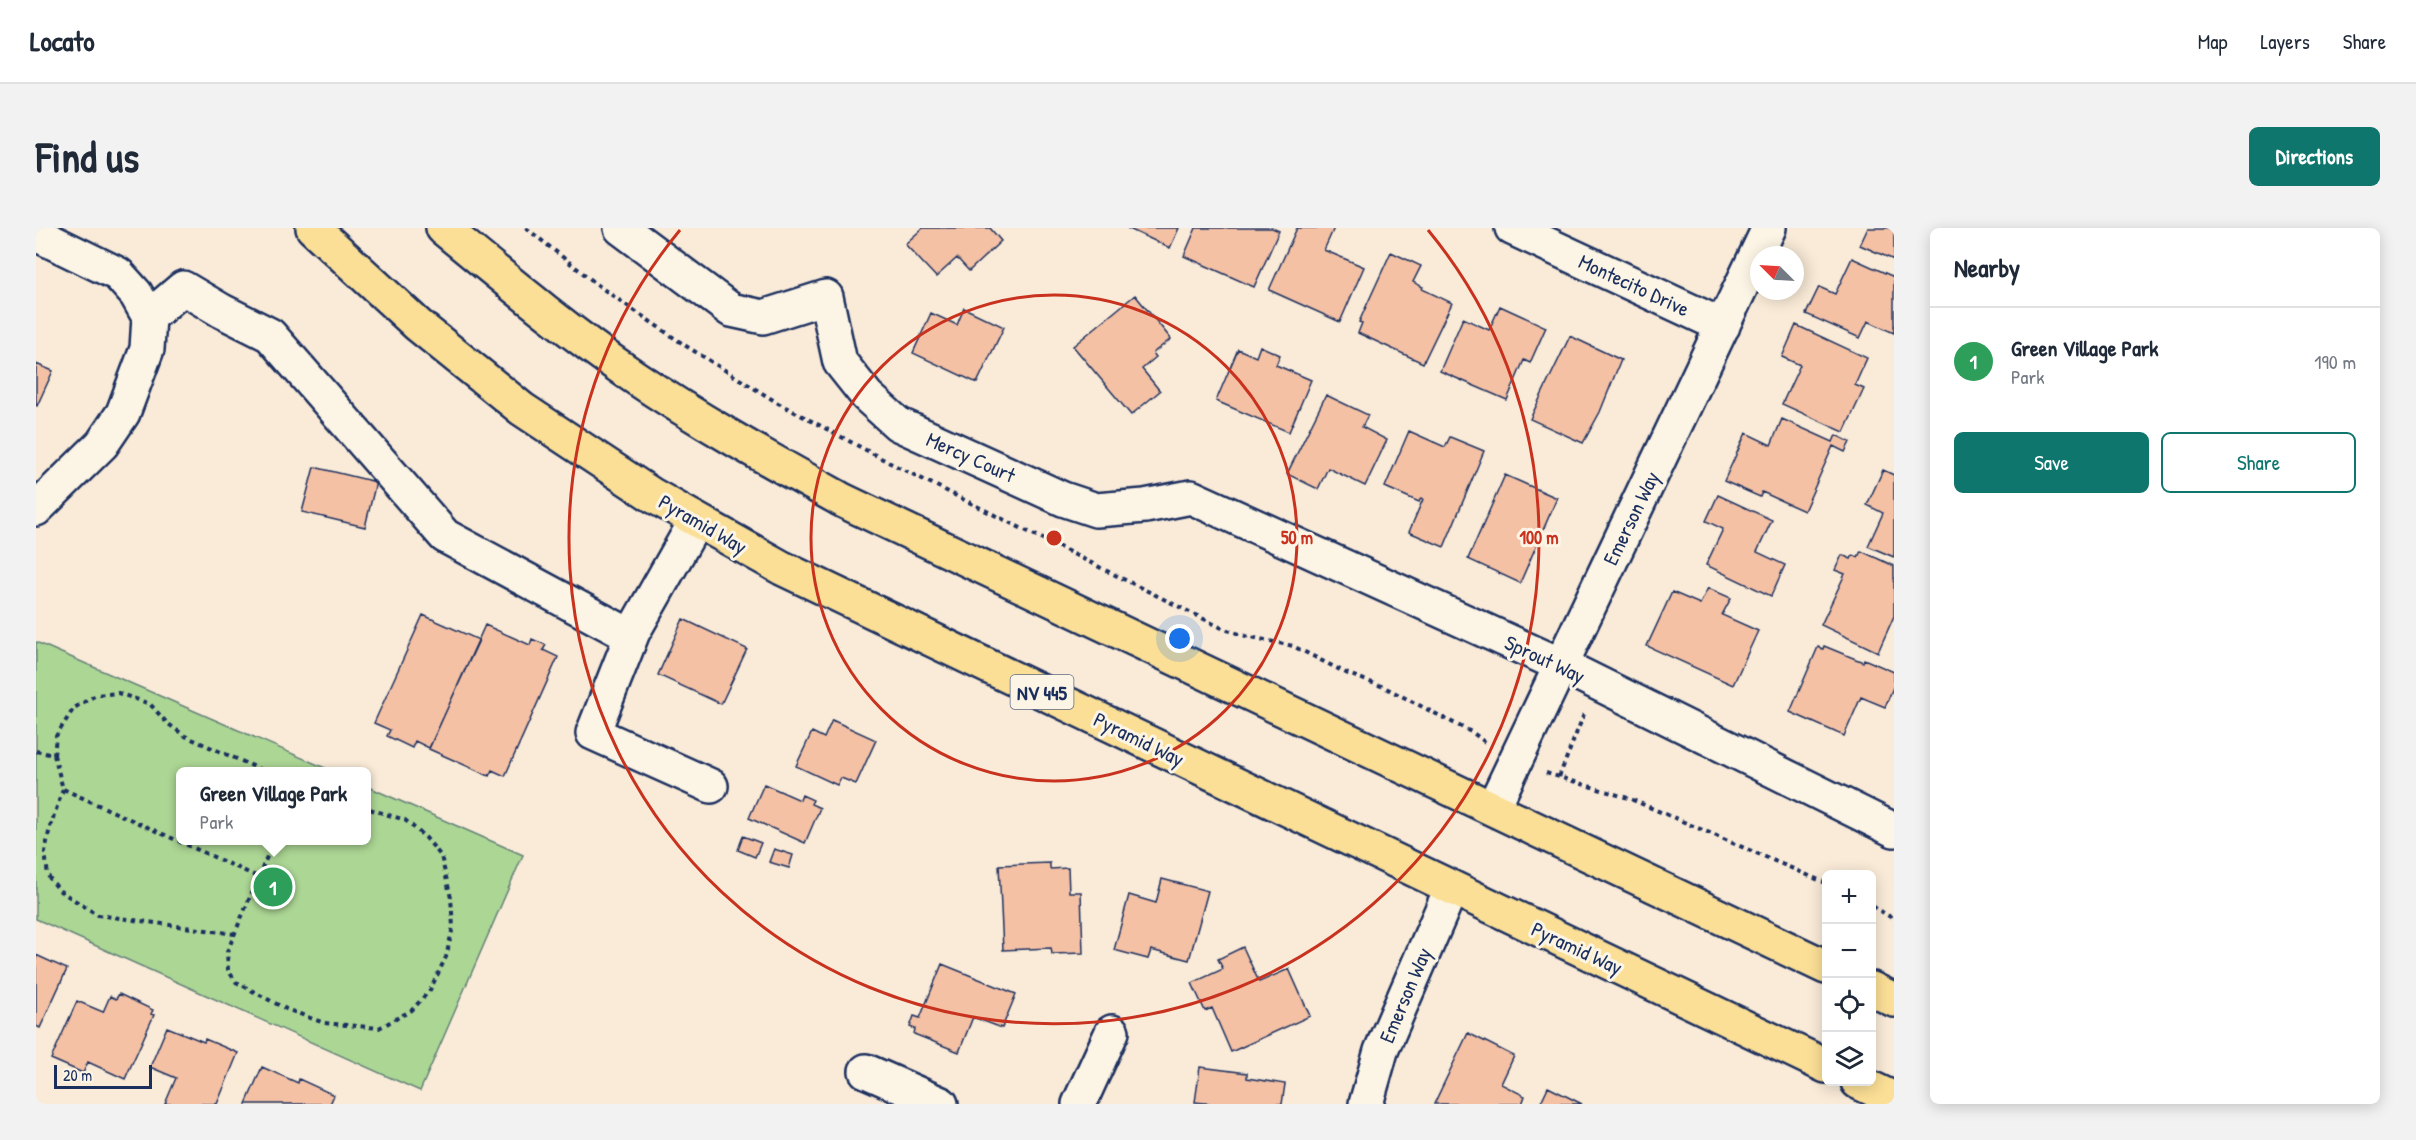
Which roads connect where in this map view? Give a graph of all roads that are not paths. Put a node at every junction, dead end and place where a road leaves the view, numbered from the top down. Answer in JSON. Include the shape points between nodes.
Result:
{"nodes":[{"id":1,"x":313,"y":228,"type":"edge"},
{"id":2,"x":443,"y":228,"type":"edge"},
{"id":3,"x":621,"y":228,"type":"edge"},
{"id":4,"x":1512,"y":228,"type":"edge"},
{"id":5,"x":1769,"y":228,"type":"edge"},
{"id":6,"x":36,"y":234,"type":"edge"},
{"id":7,"x":149,"y":317,"type":"junction"},
{"id":8,"x":1723,"y":326,"type":"junction"},
{"id":9,"x":1191,"y":497,"type":"joint"},
{"id":10,"x":36,"y":509,"type":"edge"},
{"id":11,"x":696,"y":521,"type":"junction"},
{"id":12,"x":633,"y":632,"type":"junction"},
{"id":13,"x":1561,"y":665,"type":"junction"},
{"id":14,"x":711,"y":786,"type":"dead end"},
{"id":15,"x":1493,"y":808,"type":"junction"},
{"id":16,"x":1894,"y":830,"type":"edge"},
{"id":17,"x":1451,"y":889,"type":"junction"},
{"id":18,"x":1822,"y":965,"type":"edge"},
{"id":19,"x":1876,"y":991,"type":"edge"},
{"id":20,"x":1894,"y":1000,"type":"edge"},
{"id":21,"x":1112,"y":1032,"type":"dead end"},
{"id":22,"x":1822,"y":1064,"type":"edge"},
{"id":23,"x":867,"y":1071,"type":"dead end"},
{"id":24,"x":1866,"y":1086,"type":"edge"},
{"id":25,"x":1894,"y":1099,"type":"edge"},
{"id":26,"x":941,"y":1104,"type":"edge"},
{"id":27,"x":1079,"y":1104,"type":"edge"},
{"id":28,"x":1366,"y":1104,"type":"edge"}],
"edges":[{"from":1,"to":11,"type":"main road","name":"Pyramid Way","number":"NV 445","via":[[418,325],[522,409]]},
{"from":2,"to":15,"type":"main road","via":[[534,303],[633,375],[733,440],[844,501]]},
{"from":3,"to":9,"type":"street","name":"Mercy Court","via":[[731,310],[763,317],[826,297],[840,362],[867,396],[898,424],[1063,499],[1096,510]]},
{"from":4,"to":8,"type":"street","name":"Montecito Drive"},
{"from":5,"to":8,"type":"street","name":"Emerson Way"},
{"from":6,"to":7,"type":"street","via":[[118,274]]},
{"from":7,"to":10,"type":"street","via":[[147,349],[123,413],[102,444]]},
{"from":7,"to":12,"type":"street","via":[[183,288],[270,335],[445,536],[625,633]]},
{"from":8,"to":13,"type":"street","name":"Emerson Way"},
{"from":9,"to":13,"type":"street","name":"Sprout Way"},
{"from":11,"to":12,"type":"street"},
{"from":11,"to":17,"type":"main road","name":"Pyramid Way","number":"NV 445","via":[[782,568]]},
{"from":12,"to":14,"type":"street","via":[[593,733]]},
{"from":13,"to":15,"type":"street","name":"Emerson Way"},
{"from":13,"to":16,"type":"street","name":"Sprout Way"},
{"from":15,"to":18,"type":"main road"},
{"from":17,"to":22,"type":"main road","name":"Pyramid Way","number":"NV 445"},
{"from":17,"to":28,"type":"street","name":"Emerson Way","via":[[1381,1051]]},
{"from":19,"to":20,"type":"main road"},
{"from":21,"to":27,"type":"street"},
{"from":23,"to":26,"type":"street"},
{"from":24,"to":25,"type":"main road"}]}
